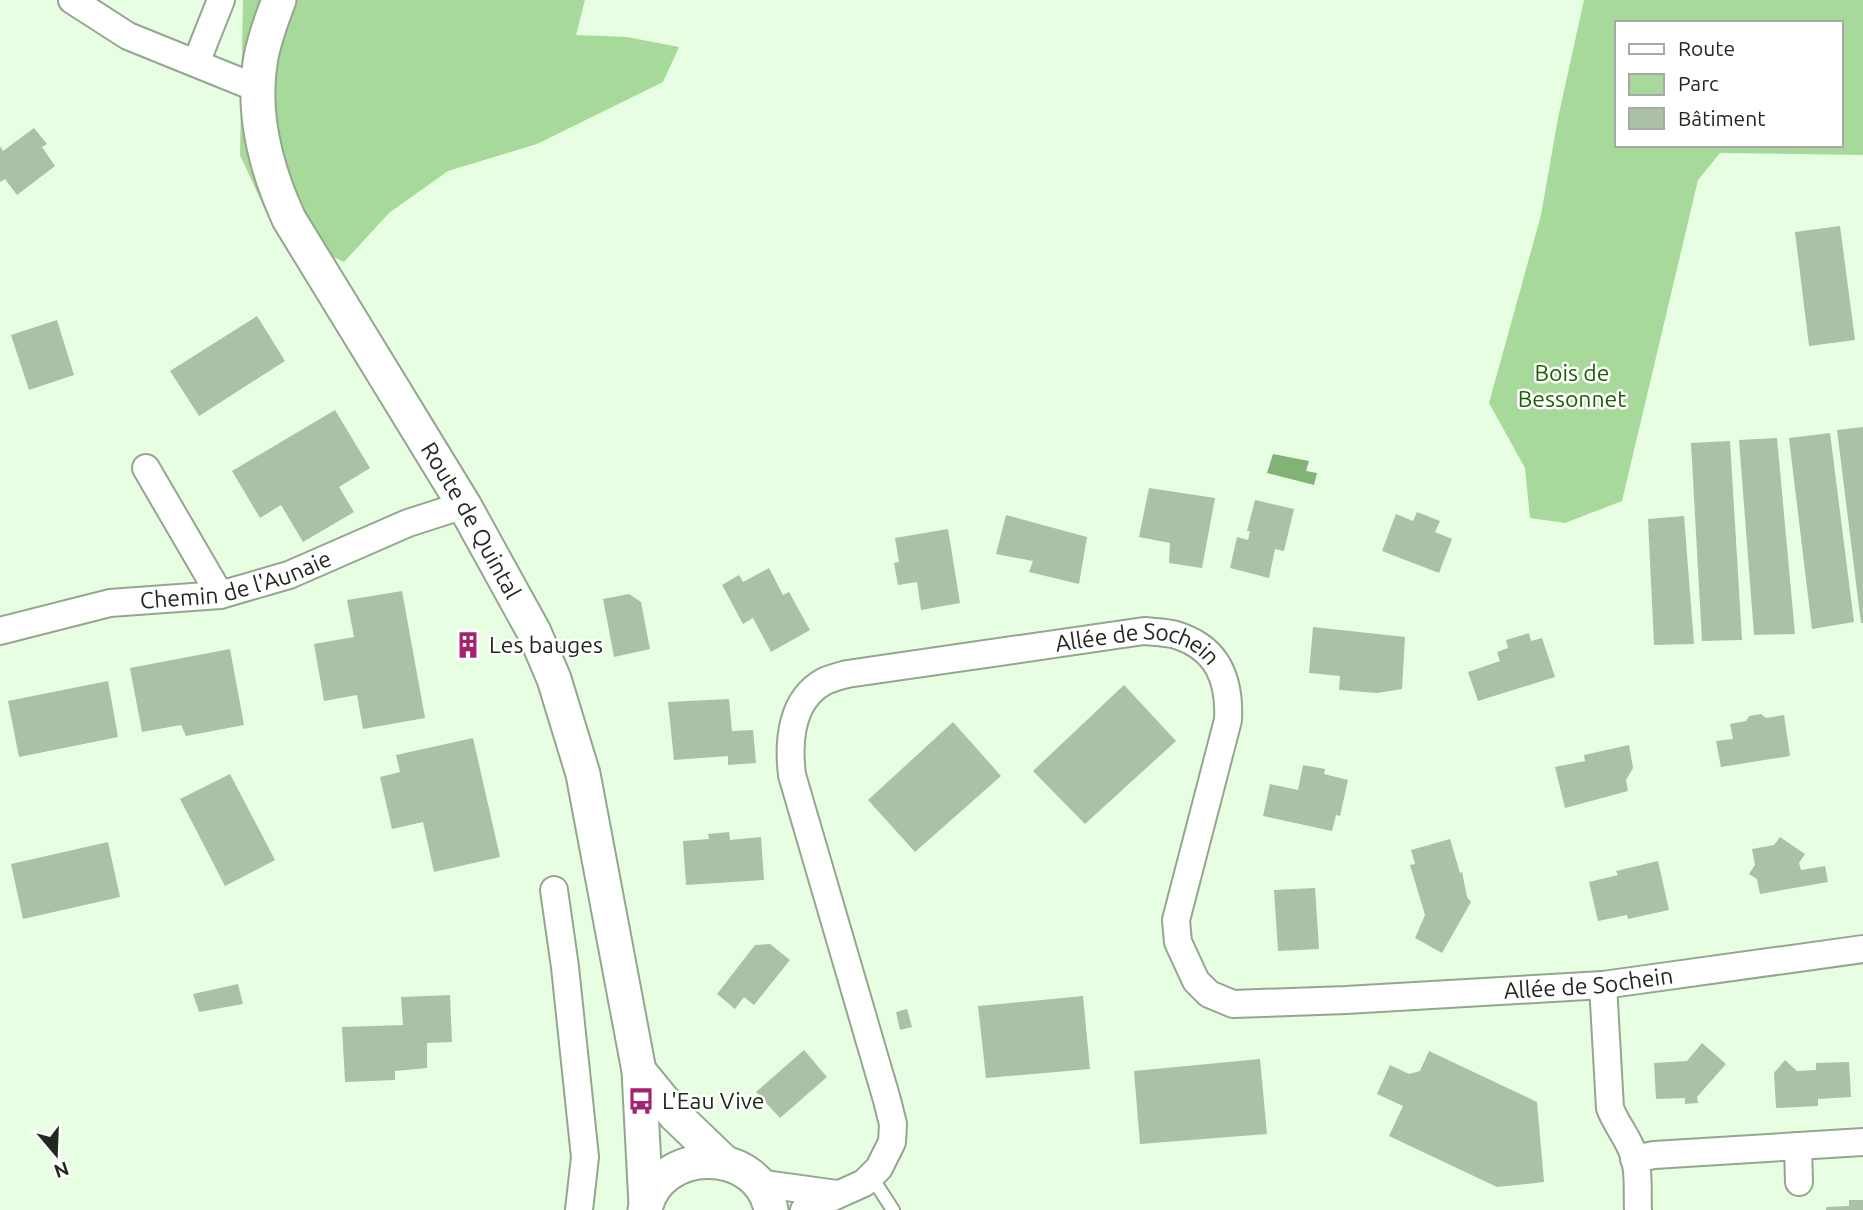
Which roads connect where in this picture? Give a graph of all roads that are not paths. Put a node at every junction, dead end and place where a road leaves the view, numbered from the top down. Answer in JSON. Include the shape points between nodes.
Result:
{"nodes":[{"id":1,"x":72,"y":0,"type":"edge"},
{"id":2,"x":221,"y":0,"type":"edge"},
{"id":3,"x":279,"y":0,"type":"edge"},
{"id":4,"x":196,"y":63,"type":"junction"},
{"id":5,"x":259,"y":89,"type":"junction"},
{"id":6,"x":146,"y":468,"type":"dead end"},
{"id":7,"x":464,"y":505,"type":"junction"},
{"id":8,"x":220,"y":595,"type":"junction"},
{"id":9,"x":0,"y":631,"type":"edge"},
{"id":10,"x":554,"y":890,"type":"dead end"},
{"id":11,"x":1863,"y":949,"type":"edge"},
{"id":12,"x":1603,"y":985,"type":"junction"},
{"id":13,"x":639,"y":1071,"type":"junction"},
{"id":14,"x":1863,"y":1142,"type":"edge"},
{"id":15,"x":1798,"y":1146,"type":"junction"},
{"id":16,"x":1634,"y":1159,"type":"junction"},
{"id":17,"x":724,"y":1162,"type":"junction"},
{"id":18,"x":871,"y":1176,"type":"junction"},
{"id":19,"x":1799,"y":1182,"type":"dead end"},
{"id":20,"x":837,"y":1194,"type":"junction"},
{"id":21,"x":764,"y":1196,"type":"edge"},
{"id":22,"x":645,"y":1208,"type":"edge"},
{"id":23,"x":579,"y":1210,"type":"edge"},
{"id":24,"x":804,"y":1210,"type":"edge"},
{"id":25,"x":892,"y":1210,"type":"edge"},
{"id":26,"x":1638,"y":1210,"type":"edge"}],
"edges":[{"from":1,"to":4,"type":"street","via":[[128,36]]},
{"from":2,"to":4,"type":"street"},
{"from":3,"to":5,"type":"street","name":"Route de Quintal","via":[[261,58]]},
{"from":4,"to":5,"type":"street"},
{"from":5,"to":7,"type":"street","name":"Route de Quintal","via":[[259,116],[272,183],[289,219]]},
{"from":6,"to":8,"type":"street"},
{"from":7,"to":8,"type":"street","name":"Chemin de l'Aunaie","via":[[408,523],[289,575]]},
{"from":7,"to":13,"type":"street","name":"Route de Quintal","via":[[534,632],[554,679],[583,774]]},
{"from":8,"to":9,"type":"street","name":"Chemin de l'Aunaie","via":[[110,603]]},
{"from":10,"to":23,"type":"street","via":[[585,1157]]},
{"from":11,"to":12,"type":"street","name":"Allée de Sochein"},
{"from":12,"to":16,"type":"street","via":[[1610,1108]]},
{"from":12,"to":18,"type":"street","name":"Allée de Sochein","via":[[1233,1004],[1209,994],[1188,965],[1178,942],[1176,920],[1228,720],[1229,699],[1225,677],[1212,657],[1176,635],[1144,631],[847,674],[824,681],[806,698],[793,723],[789,748],[792,775],[893,1124],[892,1142]]},
{"from":13,"to":17,"type":"street","name":"Route de Quintal","via":[[675,1115]]},
{"from":13,"to":22,"type":"street","name":"Route de Quintal"},
{"from":14,"to":15,"type":"street"},
{"from":15,"to":16,"type":"street"},
{"from":15,"to":19,"type":"street"},
{"from":16,"to":26,"type":"street"},
{"from":17,"to":21,"type":"street","name":"Route de Quintal","via":[[743,1170]]},
{"from":17,"to":22,"type":"street","via":[[700,1161],[677,1169],[657,1184]]},
{"from":18,"to":20,"type":"street","name":"Allée de Sochein"},
{"from":18,"to":25,"type":"lane"},
{"from":20,"to":21,"type":"street"},
{"from":20,"to":24,"type":"street","name":"Allée de Sochein"}]}
